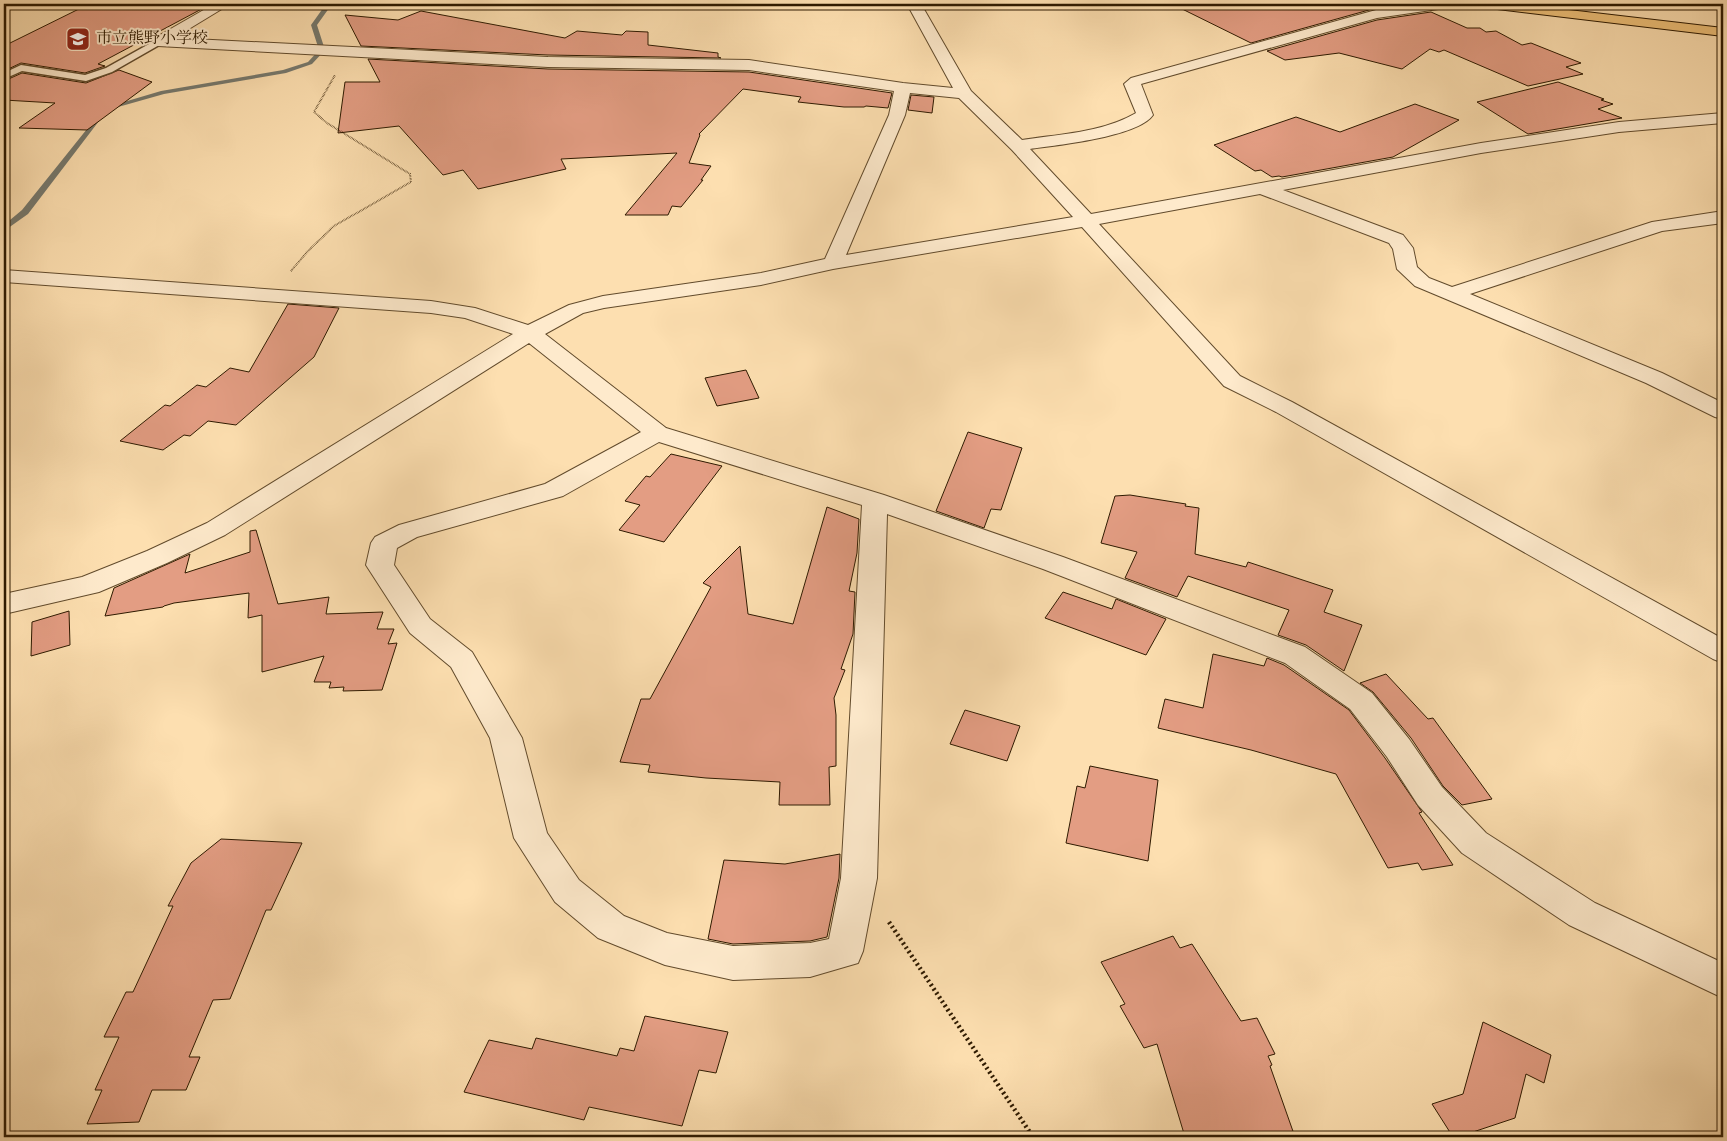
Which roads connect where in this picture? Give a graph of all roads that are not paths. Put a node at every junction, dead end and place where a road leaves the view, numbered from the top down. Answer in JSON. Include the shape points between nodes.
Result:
{"nodes":[{"id":1,"x":223,"y":4,"type":"edge"},
{"id":2,"x":914,"y":4,"type":"edge"},
{"id":3,"x":1445,"y":4,"type":"edge"},
{"id":4,"x":1489,"y":4,"type":"edge"},
{"id":5,"x":1723,"y":32,"type":"edge"},
{"id":6,"x":158,"y":42,"type":"junction"},
{"id":7,"x":4,"y":76,"type":"edge"},
{"id":8,"x":903,"y":88,"type":"junction"},
{"id":9,"x":964,"y":94,"type":"junction"},
{"id":10,"x":1723,"y":118,"type":"edge"},
{"id":11,"x":1018,"y":146,"type":"junction"},
{"id":12,"x":1261,"y":188,"type":"junction"},
{"id":13,"x":1723,"y":217,"type":"edge"},
{"id":14,"x":1085,"y":221,"type":"junction"},
{"id":15,"x":833,"y":263,"type":"junction"},
{"id":16,"x":4,"y":276,"type":"edge"},
{"id":17,"x":1450,"y":294,"type":"junction"},
{"id":18,"x":530,"y":333,"type":"junction"},
{"id":19,"x":1723,"y":412,"type":"edge"},
{"id":20,"x":657,"y":433,"type":"junction"},
{"id":21,"x":875,"y":502,"type":"junction"},
{"id":22,"x":4,"y":604,"type":"edge"},
{"id":23,"x":1723,"y":652,"type":"edge"},
{"id":24,"x":1723,"y":981,"type":"edge"}],
"edges":[{"from":1,"to":6,"type":"street"},
{"from":2,"to":9,"type":"street"},
{"from":3,"to":11,"type":"street","via":[[1376,14],[1136,81],[1132,84],[1145,115],[1138,120],[1108,130]]},
{"from":4,"to":5,"type":"main road"},
{"from":6,"to":7,"type":"lane","via":[[109,70],[86,78],[21,68]]},
{"from":6,"to":8,"type":"street","via":[[568,62],[749,65]]},
{"from":8,"to":9,"type":"street"},
{"from":8,"to":15,"type":"street","via":[[897,115]]},
{"from":9,"to":11,"type":"street"},
{"from":10,"to":12,"type":"street","via":[[1619,127]]},
{"from":11,"to":14,"type":"street"},
{"from":12,"to":14,"type":"street"},
{"from":12,"to":17,"type":"street","via":[[1396,239],[1403,248],[1407,269],[1422,282]]},
{"from":13,"to":17,"type":"street","via":[[1659,226]]},
{"from":14,"to":15,"type":"street"},
{"from":14,"to":23,"type":"street","via":[[1232,382],[1284,407]]},
{"from":15,"to":18,"type":"street","via":[[761,279],[602,302],[576,309]]},
{"from":16,"to":18,"type":"street","via":[[450,309]]},
{"from":17,"to":19,"type":"street","via":[[1654,378]]},
{"from":18,"to":20,"type":"street"},
{"from":18,"to":22,"type":"street","via":[[216,529],[89,585]]},
{"from":20,"to":21,"type":"street"},
{"from":20,"to":21,"type":"street","via":[[554,490],[408,531],[384,543],[380,565],[420,626],[462,660],[506,738],[531,838],[567,891],[611,928],[665,949],[733,963],[810,960],[845,951],[860,878]]},
{"from":21,"to":24,"type":"street","via":[[1053,562],[1295,656],[1361,701],[1430,796],[1474,843],[1582,914]]}]}
